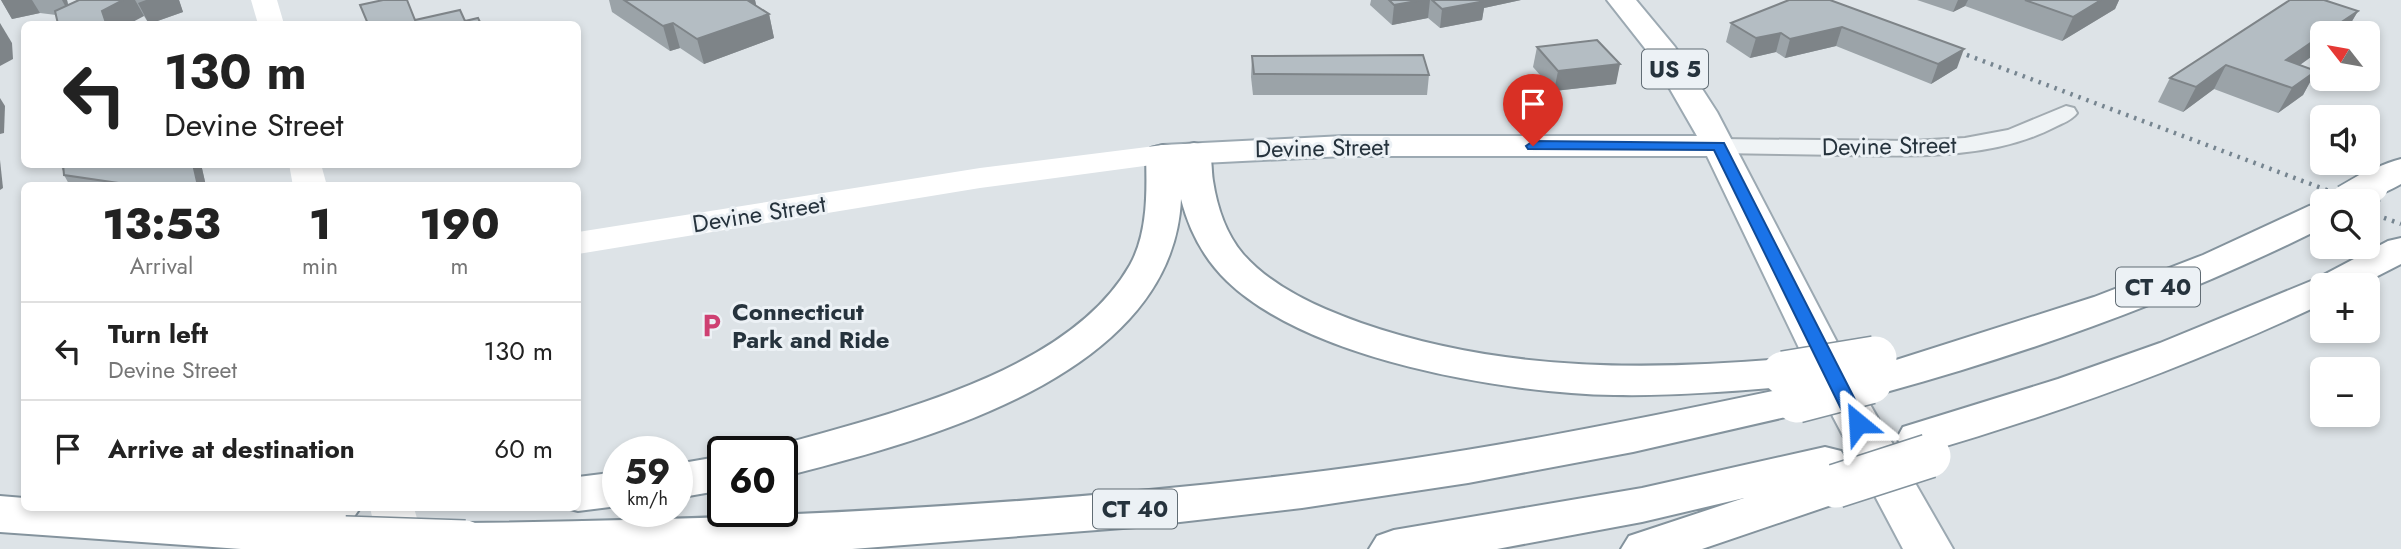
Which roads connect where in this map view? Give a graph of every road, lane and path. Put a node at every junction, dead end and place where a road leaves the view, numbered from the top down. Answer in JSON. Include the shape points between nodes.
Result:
{"nodes":[{"id":1,"x":264,"y":0,"type":"edge"},
{"id":2,"x":1621,"y":0,"type":"edge"},
{"id":3,"x":270,"y":21,"type":"edge"},
{"id":4,"x":2066,"y":113,"type":"dead end"},
{"id":5,"x":1719,"y":146,"type":"junction"},
{"id":6,"x":1178,"y":154,"type":"junction"},
{"id":7,"x":2310,"y":220,"type":"edge"},
{"id":8,"x":581,"y":243,"type":"edge"},
{"id":9,"x":2398,"y":251,"type":"edge"},
{"id":10,"x":2355,"y":273,"type":"edge"},
{"id":11,"x":2310,"y":294,"type":"edge"},
{"id":12,"x":1791,"y":387,"type":"junction"},
{"id":13,"x":798,"y":456,"type":"edge"},
{"id":14,"x":1830,"y":474,"type":"junction"},
{"id":15,"x":602,"y":491,"type":"edge"},
{"id":16,"x":581,"y":494,"type":"edge"},
{"id":17,"x":21,"y":504,"type":"edge"},
{"id":18,"x":0,"y":507,"type":"edge"},
{"id":19,"x":266,"y":511,"type":"edge"},
{"id":20,"x":394,"y":511,"type":"edge"},
{"id":21,"x":0,"y":514,"type":"edge"},
{"id":22,"x":341,"y":523,"type":"edge"},
{"id":23,"x":402,"y":549,"type":"edge"},
{"id":24,"x":1394,"y":549,"type":"edge"},
{"id":25,"x":1646,"y":549,"type":"edge"},
{"id":26,"x":1928,"y":549,"type":"edge"}],
"edges":[{"from":1,"to":3,"type":"main road"},
{"from":2,"to":5,"type":"main road","number":"US 5","via":[[1666,54]]},
{"from":4,"to":5,"type":"street","name":"Devine Street","via":[[2020,135],[1969,146]]},
{"from":5,"to":6,"type":"main road","name":"Devine Street","via":[[1357,146]]},
{"from":5,"to":26,"type":"main road","number":"US 5","via":[[1869,446]]},
{"from":6,"to":8,"type":"main road","name":"Devine Street","via":[[980,178]]},
{"from":6,"to":12,"type":"main road","via":[[1194,176],[1213,236],[1229,260],[1271,296],[1343,331],[1448,361],[1561,377]]},
{"from":6,"to":13,"type":"main road","via":[[1152,258],[1131,293],[1096,330],[1050,362],[983,396]]},
{"from":7,"to":12,"type":"main road","number":"CT 40","bridge":true,"via":[[2167,284],[2002,343]]},
{"from":9,"to":10,"type":"main road"},
{"from":11,"to":14,"type":"main road","number":"CT 40","bridge":true,"via":[[2180,351],[2070,392],[2052,411],[2029,425],[1924,447]]},
{"from":12,"to":22,"type":"main road","number":"CT 40","bridge":true,"via":[[1640,437],[1486,464],[1159,507],[874,530],[671,538],[465,541]]},
{"from":14,"to":24,"type":"main road"},
{"from":14,"to":25,"type":"main road"},
{"from":15,"to":16,"type":"main road"},
{"from":17,"to":18,"type":"main road"},
{"from":19,"to":22,"type":"main road"},
{"from":20,"to":23,"type":"main road"},
{"from":21,"to":22,"type":"main road","number":"CT 40","via":[[209,531]]}]}
